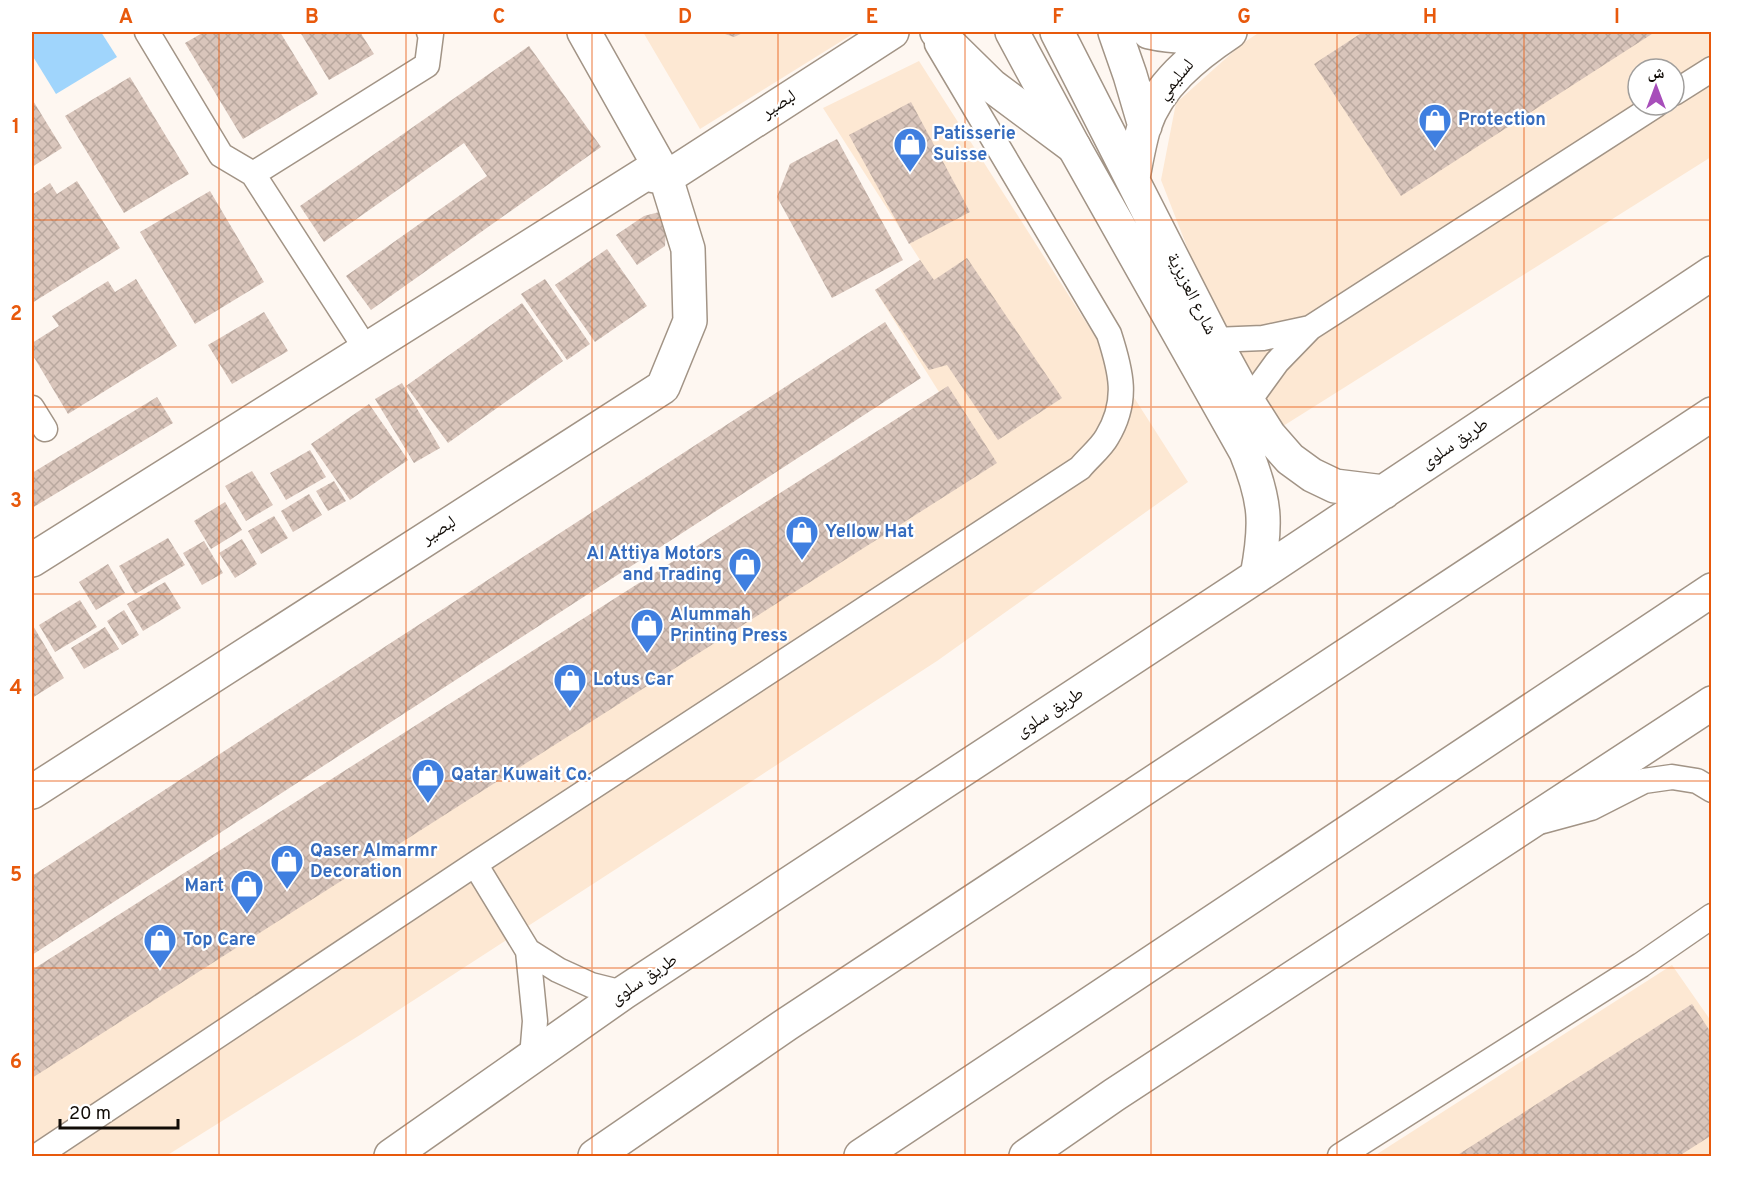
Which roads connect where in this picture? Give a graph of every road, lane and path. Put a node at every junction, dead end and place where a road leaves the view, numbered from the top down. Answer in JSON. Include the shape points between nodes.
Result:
{"nodes":[{"id":1,"x":147,"y":32,"type":"edge"},
{"id":2,"x":429,"y":32,"type":"edge"},
{"id":3,"x":584,"y":32,"type":"edge"},
{"id":4,"x":892,"y":32,"type":"edge"},
{"id":5,"x":930,"y":32,"type":"edge"},
{"id":6,"x":937,"y":32,"type":"edge"},
{"id":7,"x":1012,"y":32,"type":"edge"},
{"id":8,"x":1057,"y":32,"type":"edge"},
{"id":9,"x":1115,"y":32,"type":"edge"},
{"id":10,"x":1149,"y":32,"type":"edge"},
{"id":11,"x":1224,"y":32,"type":"edge"},
{"id":12,"x":1230,"y":32,"type":"edge"},
{"id":13,"x":1712,"y":69,"type":"edge"},
{"id":14,"x":1686,"y":85,"type":"edge"},
{"id":15,"x":1637,"y":117,"type":"edge"},
{"id":16,"x":1144,"y":126,"type":"junction"},
{"id":17,"x":1074,"y":147,"type":"junction"},
{"id":18,"x":253,"y":174,"type":"junction"},
{"id":19,"x":666,"y":178,"type":"junction"},
{"id":20,"x":1133,"y":178,"type":"junction"},
{"id":21,"x":1712,"y":273,"type":"edge"},
{"id":22,"x":1310,"y":328,"type":"junction"},
{"id":23,"x":1214,"y":340,"type":"junction"},
{"id":24,"x":366,"y":349,"type":"junction"},
{"id":25,"x":1248,"y":402,"type":"junction"},
{"id":26,"x":32,"y":408,"type":"edge"},
{"id":27,"x":1712,"y":414,"type":"edge"},
{"id":28,"x":45,"y":429,"type":"dead end"},
{"id":29,"x":1384,"y":492,"type":"junction"},
{"id":30,"x":32,"y":560,"type":"edge"},
{"id":31,"x":1257,"y":576,"type":"junction"},
{"id":32,"x":1712,"y":590,"type":"edge"},
{"id":33,"x":1712,"y":703,"type":"edge"},
{"id":34,"x":1712,"y":790,"type":"edge"},
{"id":35,"x":32,"y":792,"type":"edge"},
{"id":36,"x":1521,"y":827,"type":"junction"},
{"id":37,"x":475,"y":864,"type":"junction"},
{"id":38,"x":1712,"y":915,"type":"edge"},
{"id":39,"x":528,"y":951,"type":"junction"},
{"id":40,"x":623,"y":993,"type":"junction"},
{"id":41,"x":532,"y":1057,"type":"junction"},
{"id":42,"x":37,"y":1156,"type":"edge"},
{"id":43,"x":391,"y":1156,"type":"edge"},
{"id":44,"x":595,"y":1156,"type":"edge"},
{"id":45,"x":861,"y":1156,"type":"edge"},
{"id":46,"x":1026,"y":1156,"type":"edge"},
{"id":47,"x":1340,"y":1156,"type":"edge"}],
"edges":[{"from":1,"to":18,"type":"lane","via":[[221,155]]},
{"from":2,"to":18,"type":"lane","via":[[427,65]]},
{"from":3,"to":19,"type":"main road","name":"لبصير"},
{"from":4,"to":19,"type":"main road","name":"لبصير"},
{"from":5,"to":37,"type":"lane","via":[[1109,334],[1120,368],[1121,407],[1107,438],[1080,468]]},
{"from":6,"to":17,"type":"main road","name":"شارع العزيزية","via":[[992,87]]},
{"from":7,"to":17,"type":"main road","name":"شارع العزيزية"},
{"from":8,"to":20,"type":"main road","name":"شارع العزيزية"},
{"from":9,"to":16,"type":"main road"},
{"from":10,"to":11,"type":"main road","name":"لسليمي","via":[[1189,37]]},
{"from":12,"to":16,"type":"main road","name":"لسليمي","via":[[1180,71],[1162,92]]},
{"from":13,"to":14,"type":"lane"},
{"from":15,"to":22,"type":"lane"},
{"from":16,"to":20,"type":"main road","name":"لسليمي"},
{"from":17,"to":31,"type":"main road","name":"شارع العزيزية","via":[[1246,452],[1258,482],[1264,515]]},
{"from":18,"to":24,"type":"lane"},
{"from":19,"to":24,"type":"main road","via":[[645,174]]},
{"from":19,"to":35,"type":"main road","name":"لبصير","via":[[688,249],[690,321],[663,387]]},
{"from":20,"to":23,"type":"main road","name":"شارع العزيزية"},
{"from":21,"to":29,"type":"main road","name":"طريق سلوى"},
{"from":22,"to":23,"type":"lane","via":[[1263,338]]},
{"from":22,"to":25,"type":"lane","via":[[1277,362]]},
{"from":23,"to":25,"type":"main road","name":"شارع العزيزية"},
{"from":24,"to":30,"type":"main road"},
{"from":25,"to":29,"type":"main road","name":"شارع العزيزية","via":[[1290,459],[1312,475],[1335,486]]},
{"from":26,"to":28,"type":"lane"},
{"from":27,"to":44,"type":"main road","via":[[787,1024]]},
{"from":29,"to":31,"type":"main road","name":"طريق سلوى"},
{"from":31,"to":40,"type":"main road","name":"طريق سلوى"},
{"from":32,"to":45,"type":"main road"},
{"from":33,"to":36,"type":"main road"},
{"from":34,"to":36,"type":"lane","via":[[1697,781],[1672,777],[1644,781],[1591,808]]},
{"from":36,"to":46,"type":"main road"},
{"from":37,"to":39,"type":"lane"},
{"from":37,"to":42,"type":"lane"},
{"from":38,"to":47,"type":"lane","via":[[1641,965]]},
{"from":39,"to":40,"type":"lane","via":[[591,985]]},
{"from":39,"to":41,"type":"lane","via":[[535,1021]]},
{"from":40,"to":41,"type":"main road","name":"طريق سلوى"},
{"from":41,"to":43,"type":"main road","name":"طريق سلوى"}]}
